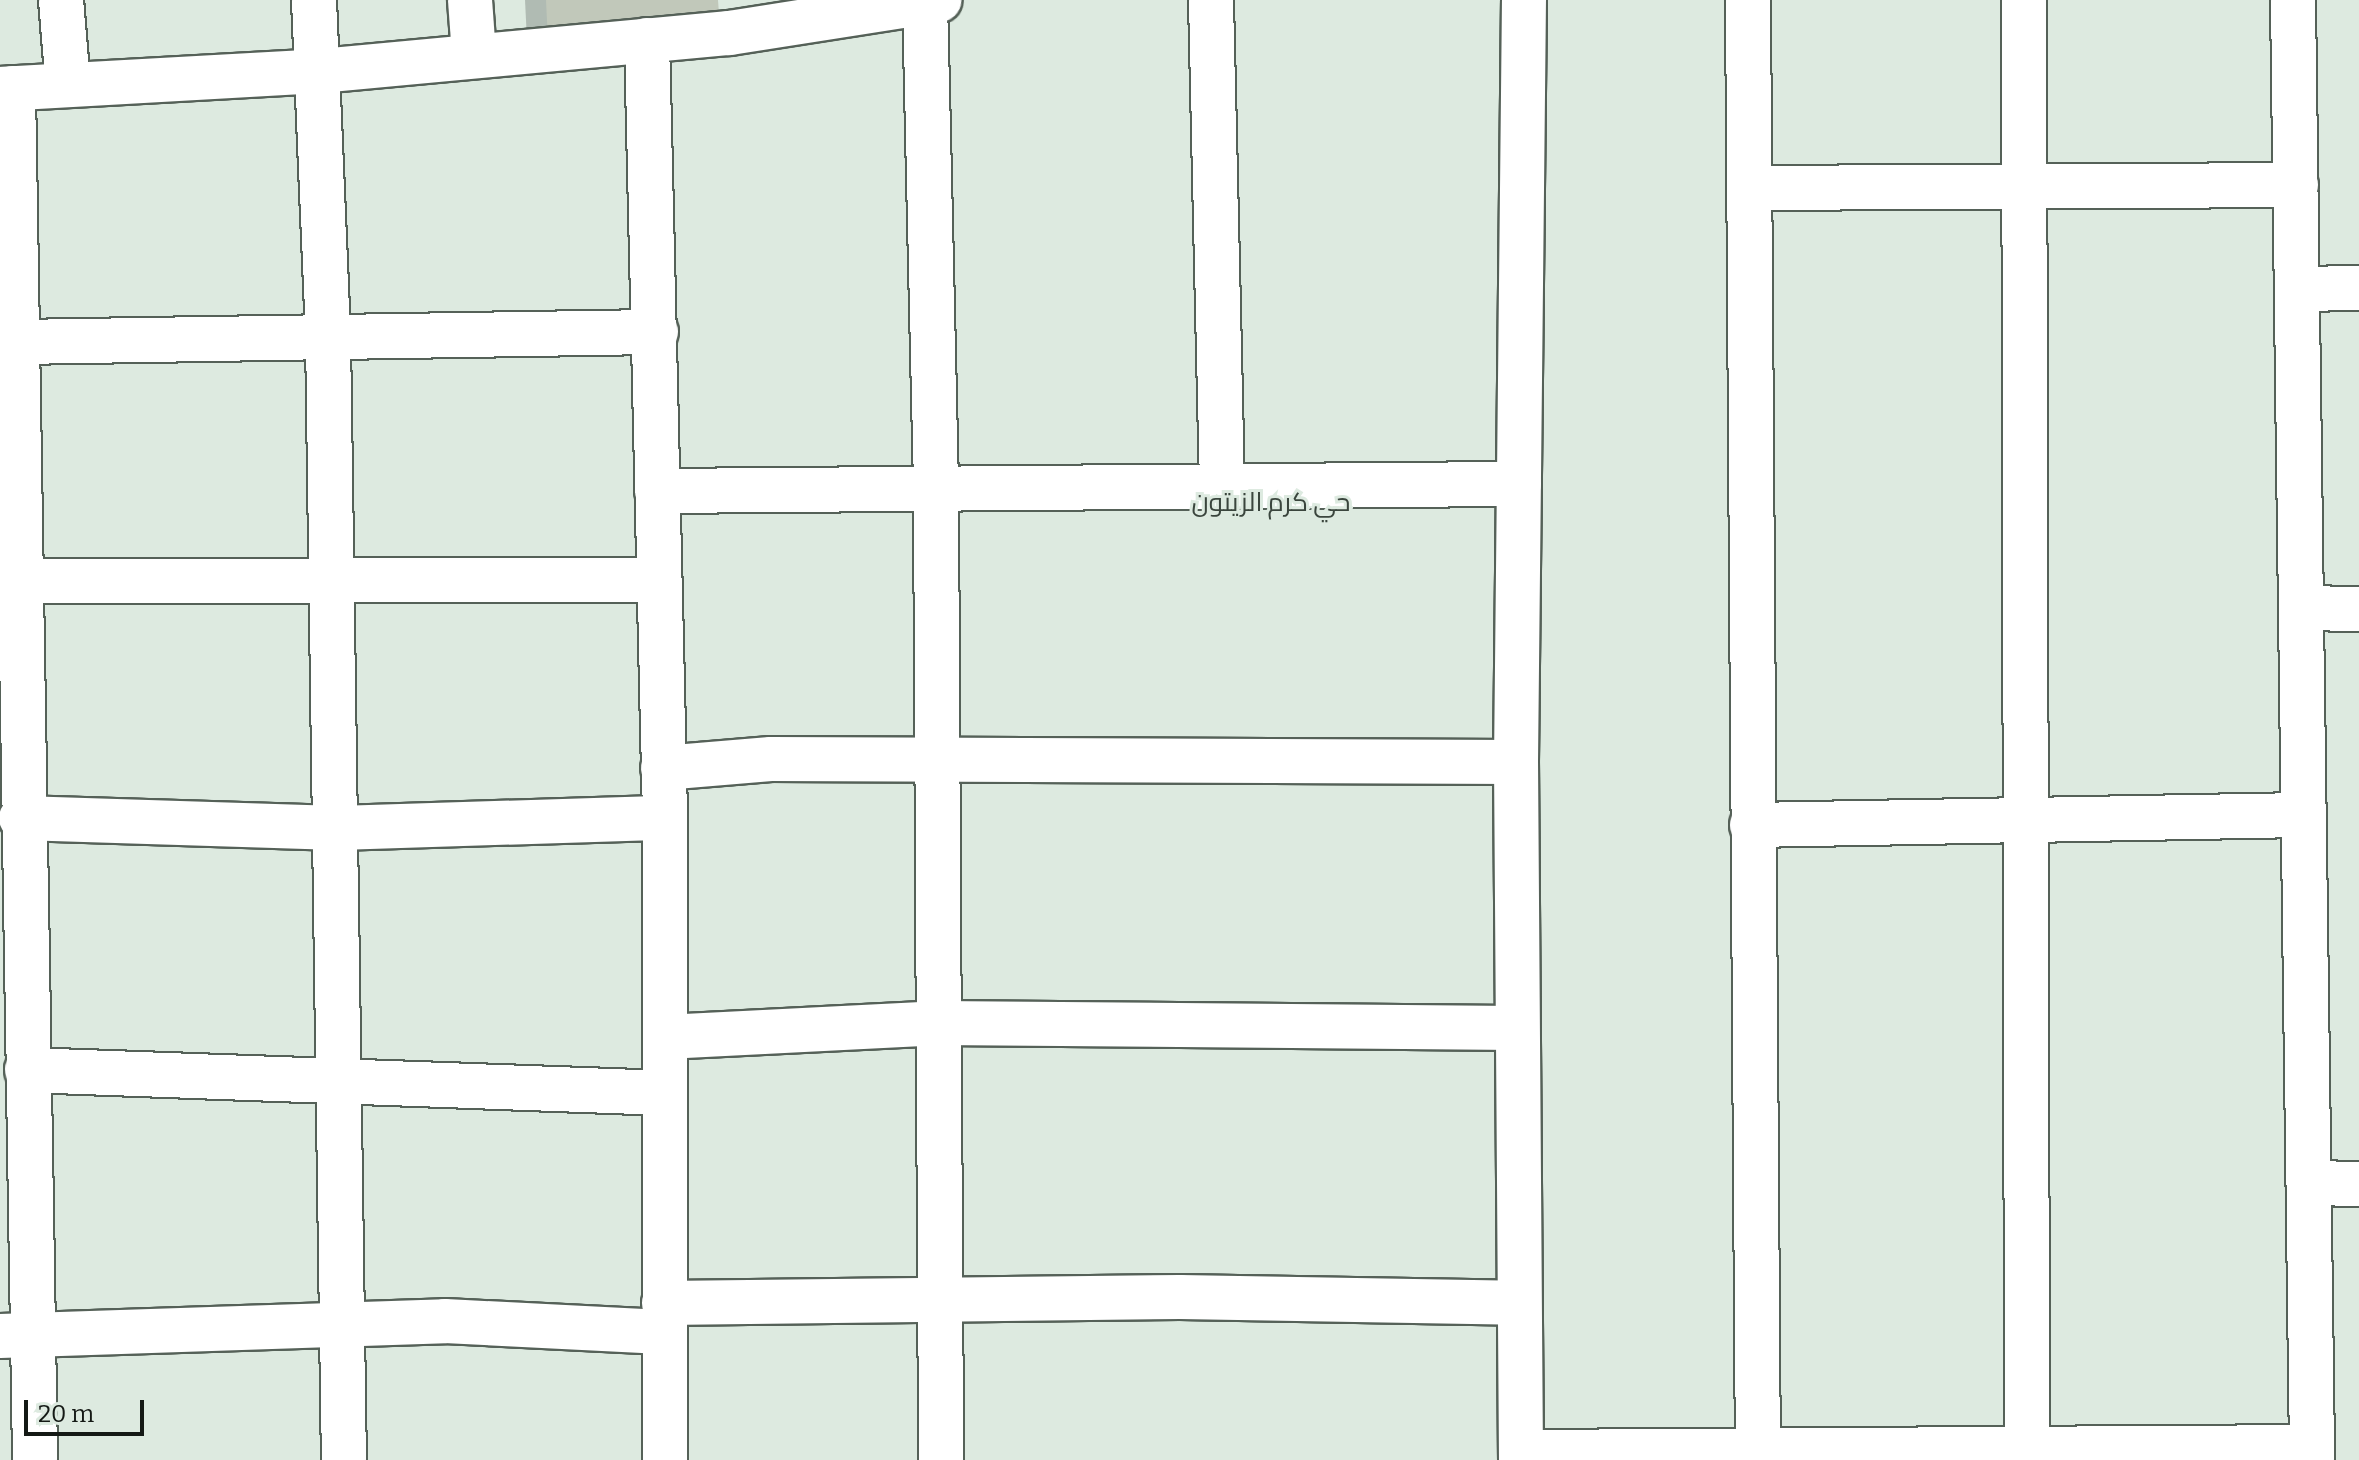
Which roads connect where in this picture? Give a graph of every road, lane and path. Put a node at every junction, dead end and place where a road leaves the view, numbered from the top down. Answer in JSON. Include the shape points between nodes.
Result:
{"nodes":[{"id":1,"x":61,"y":0,"type":"edge"},
{"id":2,"x":314,"y":0,"type":"edge"},
{"id":3,"x":470,"y":0,"type":"edge"},
{"id":4,"x":1211,"y":0,"type":"edge"},
{"id":5,"x":1524,"y":0,"type":"edge"},
{"id":6,"x":1748,"y":0,"type":"edge"},
{"id":7,"x":2024,"y":0,"type":"edge"},
{"id":8,"x":2293,"y":0,"type":"edge"},
{"id":9,"x":930,"y":1,"type":"edge"},
{"id":10,"x":727,"y":17,"type":"edge"},
{"id":11,"x":647,"y":40,"type":"junction"},
{"id":12,"x":474,"y":54,"type":"junction"},
{"id":13,"x":319,"y":71,"type":"junction"},
{"id":14,"x":68,"y":85,"type":"junction"},
{"id":15,"x":7,"y":88,"type":"edge"},
{"id":16,"x":2296,"y":185,"type":"junction"},
{"id":17,"x":2025,"y":186,"type":"junction"},
{"id":18,"x":1749,"y":188,"type":"junction"},
{"id":19,"x":2359,"y":288,"type":"edge"},
{"id":20,"x":2297,"y":289,"type":"junction"},
{"id":21,"x":656,"y":332,"type":"junction"},
{"id":22,"x":328,"y":335,"type":"junction"},
{"id":23,"x":17,"y":342,"type":"junction"},
{"id":24,"x":1519,"y":484,"type":"junction"},
{"id":25,"x":1222,"y":489,"type":"junction"},
{"id":26,"x":657,"y":491,"type":"junction"},
{"id":27,"x":936,"y":494,"type":"junction"},
{"id":28,"x":659,"y":580,"type":"junction"},
{"id":29,"x":19,"y":581,"type":"junction"},
{"id":30,"x":333,"y":583,"type":"junction"},
{"id":31,"x":2301,"y":608,"type":"junction"},
{"id":32,"x":2359,"y":609,"type":"edge"},
{"id":33,"x":10,"y":657,"type":"edge"},
{"id":34,"x":934,"y":758,"type":"junction"},
{"id":35,"x":1516,"y":762,"type":"junction"},
{"id":36,"x":663,"y":768,"type":"junction"},
{"id":37,"x":2304,"y":815,"type":"junction"},
{"id":38,"x":21,"y":818,"type":"junction"},
{"id":39,"x":665,"y":818,"type":"junction"},
{"id":40,"x":2026,"y":820,"type":"junction"},
{"id":41,"x":1752,"y":825,"type":"junction"},
{"id":42,"x":338,"y":828,"type":"junction"},
{"id":43,"x":937,"y":1023,"type":"junction"},
{"id":44,"x":1516,"y":1028,"type":"junction"},
{"id":45,"x":665,"y":1037,"type":"junction"},
{"id":46,"x":27,"y":1070,"type":"junction"},
{"id":47,"x":341,"y":1082,"type":"junction"},
{"id":48,"x":665,"y":1093,"type":"junction"},
{"id":49,"x":2309,"y":1183,"type":"junction"},
{"id":50,"x":2359,"y":1184,"type":"edge"},
{"id":51,"x":940,"y":1301,"type":"junction"},
{"id":52,"x":1516,"y":1303,"type":"junction"},
{"id":53,"x":664,"y":1318,"type":"junction"},
{"id":54,"x":344,"y":1323,"type":"junction"},
{"id":55,"x":17,"y":1335,"type":"edge"},
{"id":56,"x":2312,"y":1454,"type":"edge"},
{"id":57,"x":2027,"y":1455,"type":"edge"},
{"id":58,"x":1521,"y":1456,"type":"edge"},
{"id":59,"x":1758,"y":1458,"type":"edge"},
{"id":60,"x":35,"y":1460,"type":"edge"},
{"id":61,"x":344,"y":1460,"type":"edge"},
{"id":62,"x":665,"y":1460,"type":"edge"},
{"id":63,"x":941,"y":1460,"type":"edge"}],
"edges":[{"from":1,"to":14,"type":"street"},
{"from":2,"to":13,"type":"street"},
{"from":3,"to":12,"type":"street"},
{"from":4,"to":25,"type":"street"},
{"from":5,"to":24,"type":"street"},
{"from":6,"to":18,"type":"street"},
{"from":7,"to":17,"type":"street"},
{"from":8,"to":16,"type":"street"},
{"from":9,"to":10,"type":"street"},
{"from":9,"to":27,"type":"street"},
{"from":10,"to":11,"type":"street"},
{"from":11,"to":12,"type":"street"},
{"from":11,"to":21,"type":"street"},
{"from":12,"to":13,"type":"street"},
{"from":13,"to":14,"type":"street"},
{"from":13,"to":22,"type":"street"},
{"from":14,"to":15,"type":"street"},
{"from":15,"to":23,"type":"street"},
{"from":16,"to":17,"type":"street"},
{"from":16,"to":20,"type":"street"},
{"from":17,"to":18,"type":"street"},
{"from":17,"to":40,"type":"street"},
{"from":18,"to":41,"type":"street"},
{"from":19,"to":20,"type":"street"},
{"from":20,"to":31,"type":"street"},
{"from":21,"to":22,"type":"street"},
{"from":21,"to":26,"type":"street"},
{"from":22,"to":23,"type":"street"},
{"from":22,"to":30,"type":"street"},
{"from":23,"to":29,"type":"street"},
{"from":24,"to":25,"type":"street"},
{"from":24,"to":35,"type":"street"},
{"from":25,"to":27,"type":"street"},
{"from":26,"to":27,"type":"street"},
{"from":26,"to":28,"type":"street"},
{"from":27,"to":34,"type":"street"},
{"from":28,"to":30,"type":"street"},
{"from":28,"to":36,"type":"street"},
{"from":29,"to":30,"type":"street"},
{"from":29,"to":33,"type":"street"},
{"from":30,"to":42,"type":"street"},
{"from":31,"to":32,"type":"street"},
{"from":31,"to":37,"type":"street"},
{"from":33,"to":38,"type":"street"},
{"from":34,"to":35,"type":"street"},
{"from":34,"to":36,"type":"street"},
{"from":34,"to":43,"type":"street"},
{"from":35,"to":44,"type":"street"},
{"from":36,"to":39,"type":"street"},
{"from":37,"to":40,"type":"street"},
{"from":37,"to":49,"type":"street"},
{"from":38,"to":42,"type":"street"},
{"from":38,"to":46,"type":"street"},
{"from":39,"to":42,"type":"street"},
{"from":39,"to":45,"type":"street"},
{"from":40,"to":41,"type":"street"},
{"from":40,"to":57,"type":"street"},
{"from":41,"to":59,"type":"street"},
{"from":42,"to":47,"type":"street"},
{"from":43,"to":44,"type":"street"},
{"from":43,"to":45,"type":"street"},
{"from":43,"to":51,"type":"street"},
{"from":44,"to":52,"type":"street"},
{"from":45,"to":48,"type":"street"},
{"from":46,"to":47,"type":"street"},
{"from":46,"to":55,"type":"street"},
{"from":47,"to":48,"type":"street"},
{"from":47,"to":54,"type":"street"},
{"from":48,"to":53,"type":"street"},
{"from":49,"to":50,"type":"street"},
{"from":49,"to":56,"type":"street"},
{"from":51,"to":52,"type":"street"},
{"from":51,"to":53,"type":"street"},
{"from":51,"to":63,"type":"street"},
{"from":52,"to":58,"type":"street"},
{"from":53,"to":54,"type":"street"},
{"from":53,"to":62,"type":"street"},
{"from":54,"to":55,"type":"street"},
{"from":54,"to":61,"type":"street"},
{"from":55,"to":60,"type":"street"},
{"from":56,"to":57,"type":"street"},
{"from":57,"to":59,"type":"street"},
{"from":58,"to":59,"type":"street"}]}
